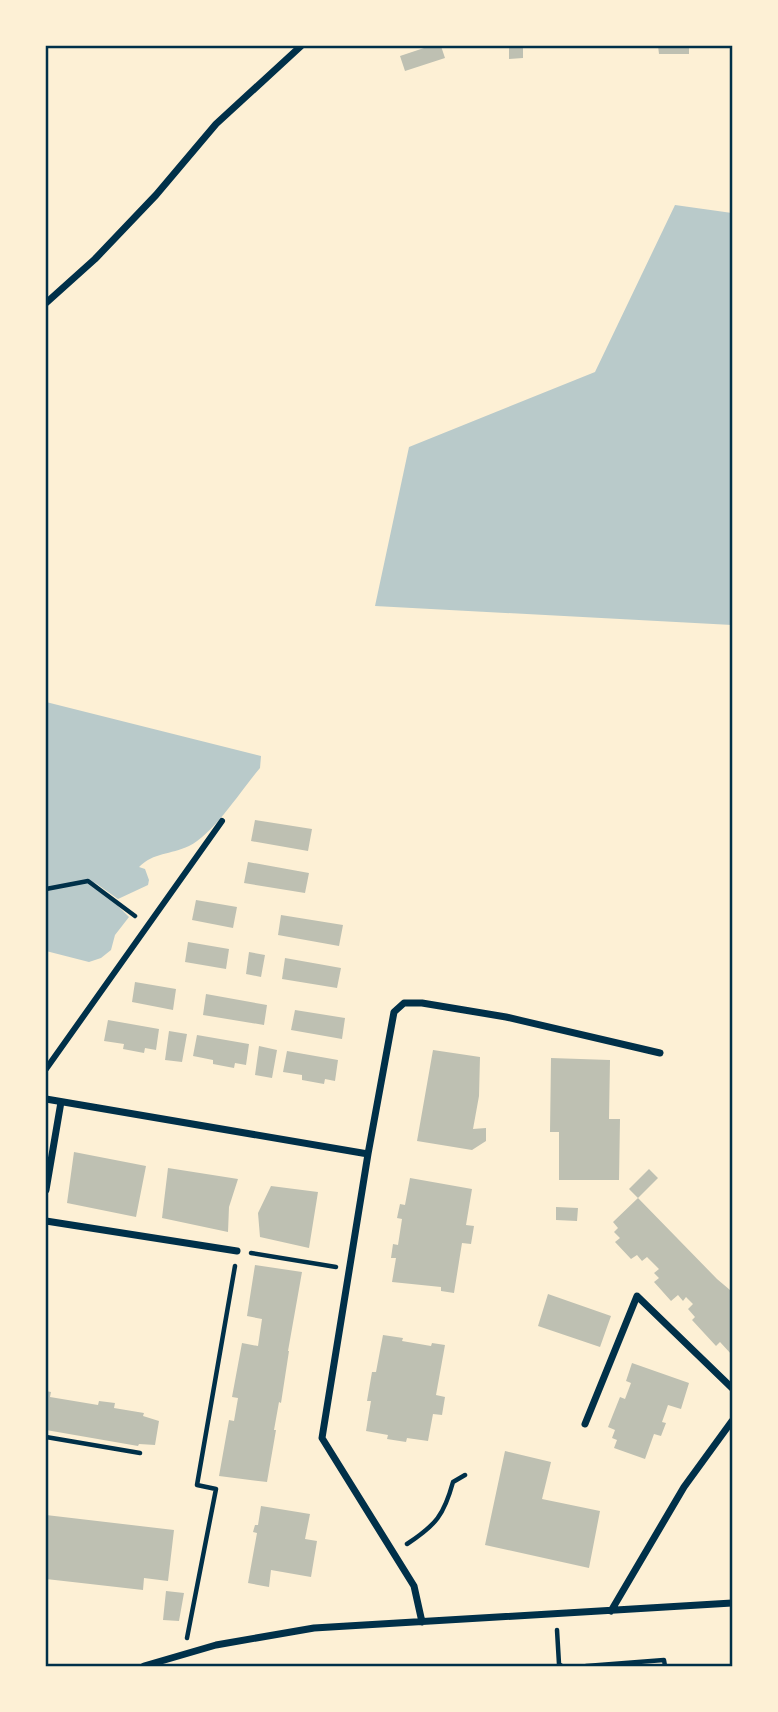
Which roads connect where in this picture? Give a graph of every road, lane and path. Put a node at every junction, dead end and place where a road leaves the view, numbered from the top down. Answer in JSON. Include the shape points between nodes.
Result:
{"nodes":[{"id":1,"x":300,"y":46,"type":"edge"},
{"id":2,"x":46,"y":303,"type":"edge"},
{"id":3,"x":222,"y":821,"type":"dead end"},
{"id":4,"x":46,"y":889,"type":"edge"},
{"id":5,"x":147,"y":925,"type":"junction"},
{"id":6,"x":660,"y":1053,"type":"dead end"},
{"id":7,"x":46,"y":1069,"type":"edge"},
{"id":8,"x":46,"y":1099,"type":"edge"},
{"id":9,"x":61,"y":1102,"type":"junction"},
{"id":10,"x":368,"y":1154,"type":"junction"},
{"id":11,"x":46,"y":1190,"type":"edge"},
{"id":12,"x":46,"y":1221,"type":"edge"},
{"id":13,"x":237,"y":1251,"type":"joint"},
{"id":14,"x":266,"y":1255,"type":"dead end"},
{"id":15,"x":349,"y":1269,"type":"junction"},
{"id":16,"x":733,"y":1388,"type":"edge"},
{"id":17,"x":733,"y":1421,"type":"edge"},
{"id":18,"x":585,"y":1424,"type":"dead end"},
{"id":19,"x":46,"y":1437,"type":"edge"},
{"id":20,"x":140,"y":1453,"type":"dead end"},
{"id":21,"x":465,"y":1475,"type":"dead end"},
{"id":22,"x":394,"y":1552,"type":"junction"},
{"id":23,"x":733,"y":1603,"type":"edge"},
{"id":24,"x":611,"y":1611,"type":"junction"},
{"id":25,"x":556,"y":1615,"type":"junction"},
{"id":26,"x":422,"y":1622,"type":"junction"},
{"id":27,"x":185,"y":1653,"type":"junction"},
{"id":28,"x":144,"y":1667,"type":"edge"},
{"id":29,"x":562,"y":1667,"type":"edge"},
{"id":30,"x":586,"y":1667,"type":"edge"},
{"id":31,"x":665,"y":1667,"type":"edge"}],
"edges":[{"from":1,"to":2,"type":"street","via":[[216,124],[104,250]]},
{"from":3,"to":5,"type":"street"},
{"from":4,"to":5,"type":"path","via":[[88,881]]},
{"from":5,"to":7,"type":"street"},
{"from":6,"to":10,"type":"street","via":[[506,1017],[404,1003],[394,1012]]},
{"from":8,"to":9,"type":"street"},
{"from":9,"to":10,"type":"street"},
{"from":9,"to":11,"type":"street"},
{"from":10,"to":15,"type":"street"},
{"from":12,"to":13,"type":"street"},
{"from":13,"to":27,"type":"path","via":[[197,1485],[216,1489]]},
{"from":14,"to":15,"type":"path"},
{"from":15,"to":22,"type":"street","via":[[322,1438]]},
{"from":16,"to":18,"type":"street","via":[[638,1296]]},
{"from":17,"to":24,"type":"street","via":[[684,1487]]},
{"from":19,"to":20,"type":"path"},
{"from":21,"to":22,"type":"path","via":[[453,1482],[435,1523]]},
{"from":22,"to":26,"type":"street","via":[[414,1586]]},
{"from":23,"to":24,"type":"street"},
{"from":24,"to":25,"type":"street"},
{"from":25,"to":26,"type":"street"},
{"from":25,"to":29,"type":"path"},
{"from":26,"to":27,"type":"street","via":[[281,1632]]},
{"from":27,"to":28,"type":"street"},
{"from":30,"to":31,"type":"path","via":[[664,1660]]}]}
